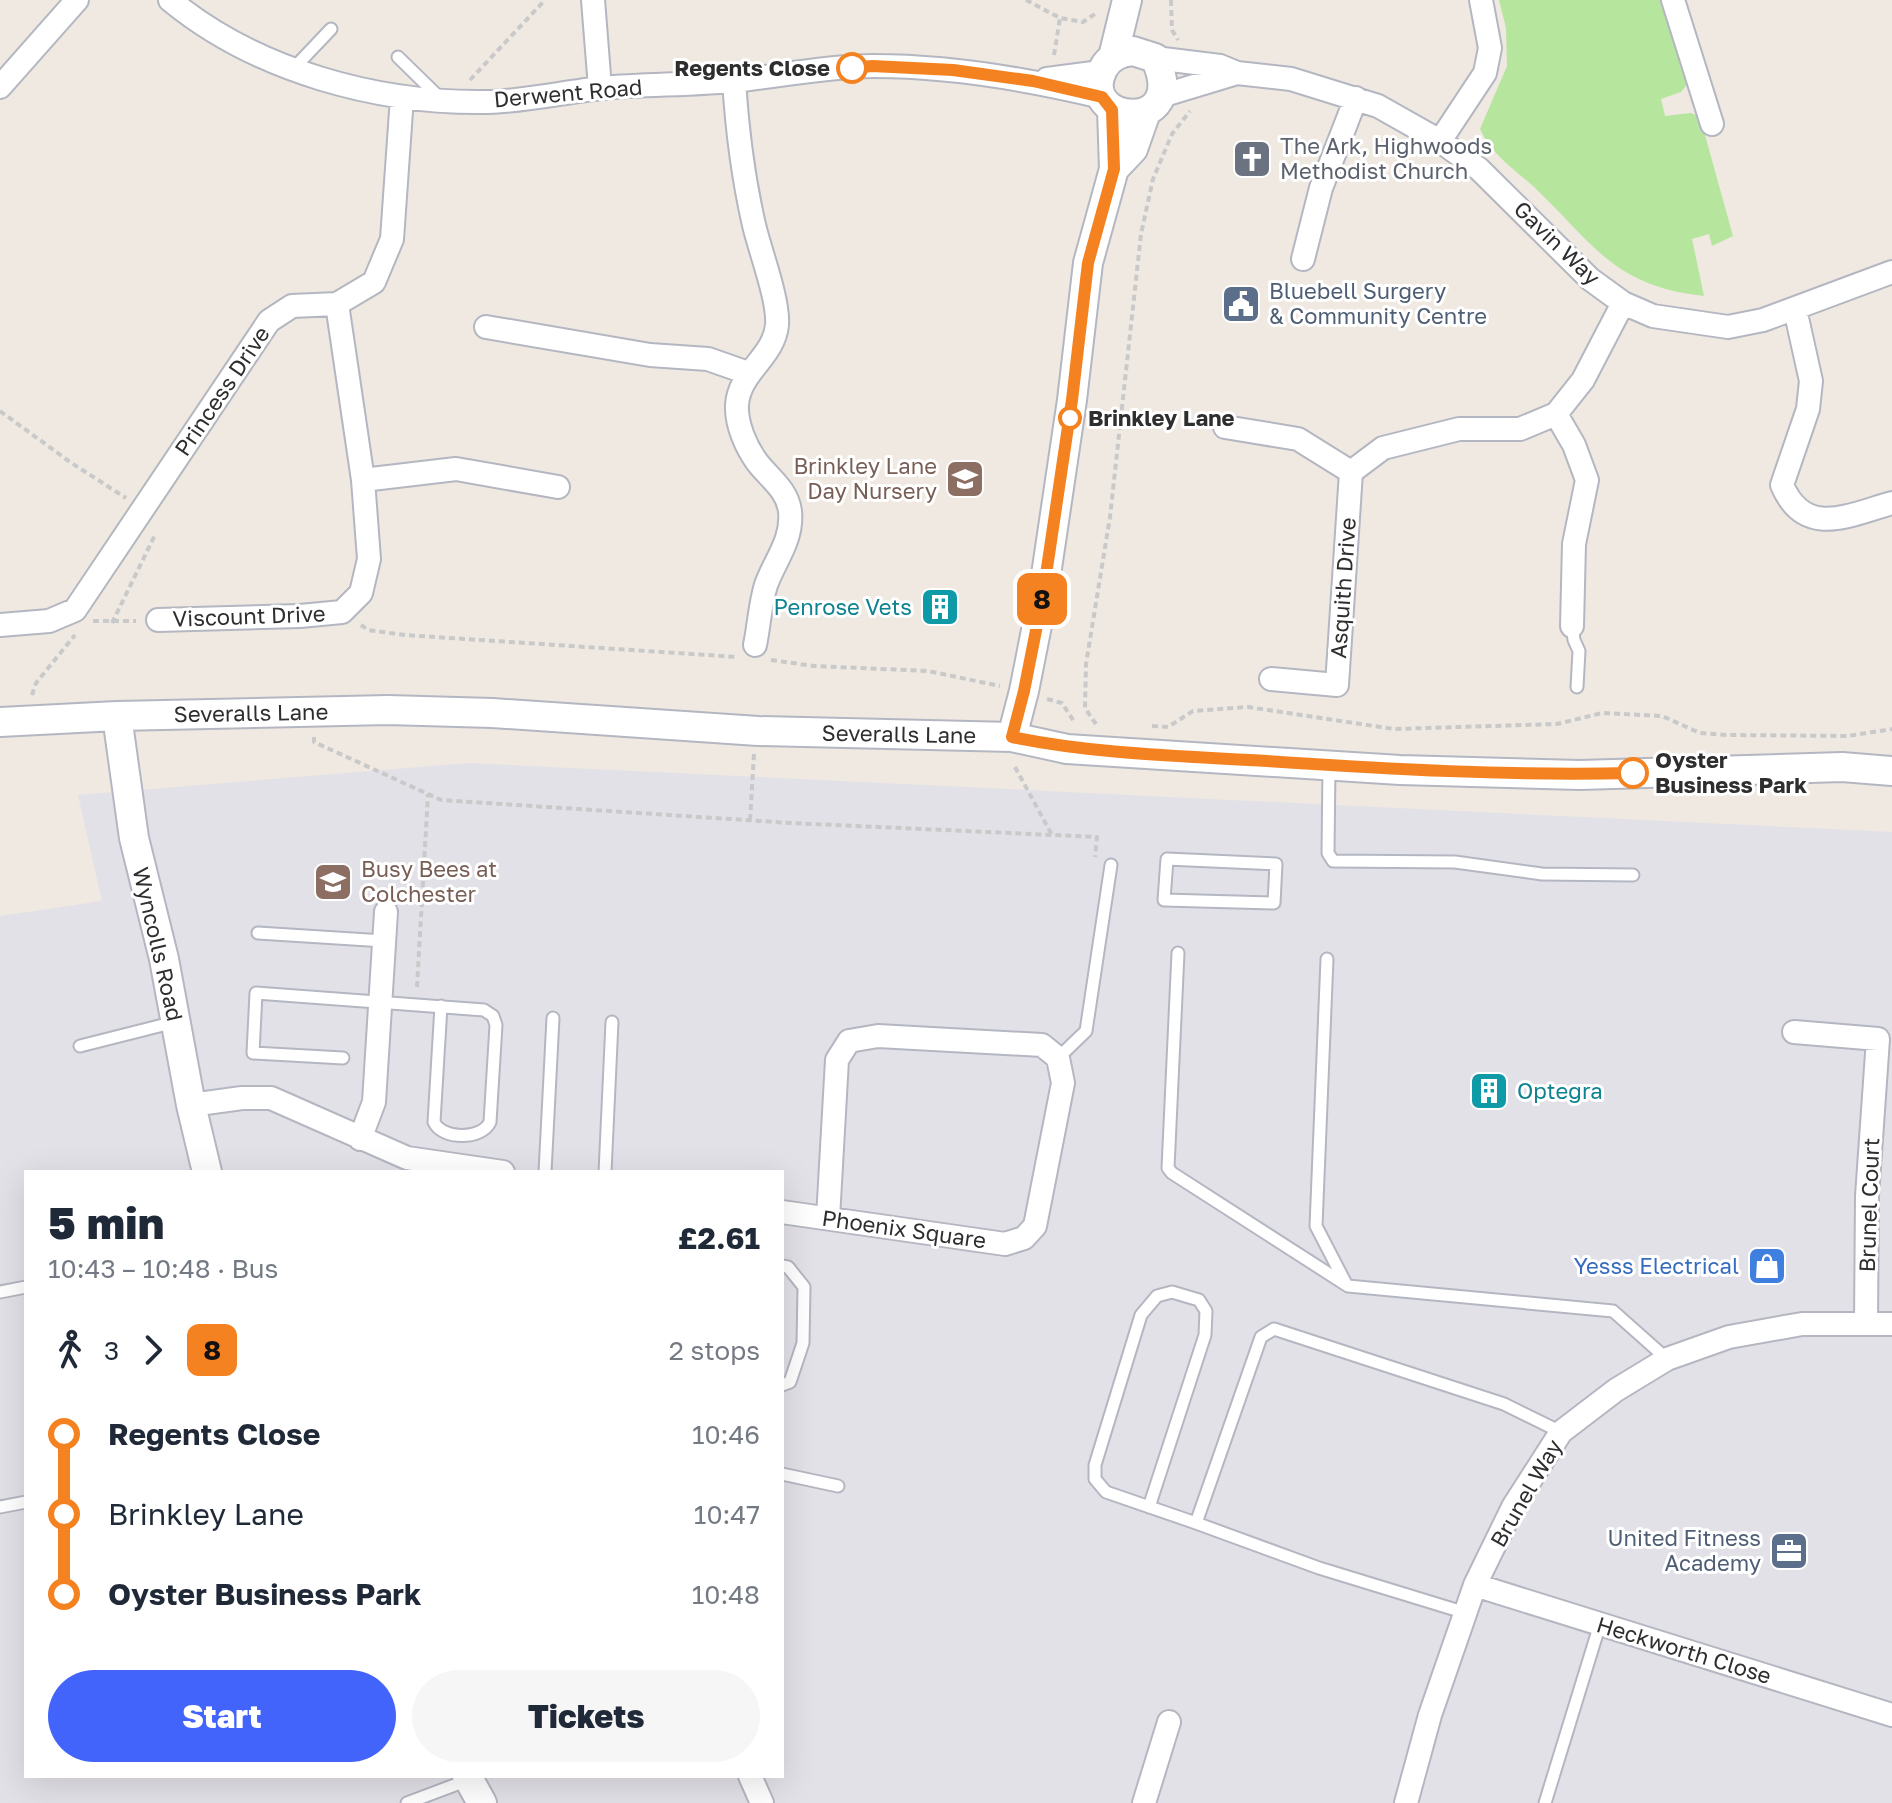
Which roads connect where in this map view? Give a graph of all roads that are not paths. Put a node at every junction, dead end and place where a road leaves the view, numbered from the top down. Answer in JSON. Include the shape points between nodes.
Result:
{"nodes":[{"id":1,"x":77,"y":0,"type":"edge"},
{"id":2,"x":170,"y":0,"type":"edge"},
{"id":3,"x":593,"y":0,"type":"edge"},
{"id":4,"x":1128,"y":0,"type":"edge"},
{"id":5,"x":1481,"y":0,"type":"edge"},
{"id":6,"x":1673,"y":0,"type":"edge"},
{"id":7,"x":331,"y":29,"type":"dead end"},
{"id":8,"x":1150,"y":56,"type":"junction"},
{"id":9,"x":398,"y":57,"type":"dead end"},
{"id":10,"x":294,"y":68,"type":"junction"},
{"id":11,"x":1228,"y":76,"type":"junction"},
{"id":12,"x":734,"y":80,"type":"junction"},
{"id":13,"x":1107,"y":84,"type":"junction"},
{"id":14,"x":0,"y":87,"type":"edge"},
{"id":15,"x":600,"y":88,"type":"junction"},
{"id":16,"x":402,"y":97,"type":"junction"},
{"id":17,"x":1356,"y":98,"type":"junction"},
{"id":18,"x":446,"y":100,"type":"junction"},
{"id":19,"x":1154,"y":104,"type":"junction"},
{"id":20,"x":1712,"y":124,"type":"dead end"},
{"id":21,"x":1440,"y":141,"type":"junction"},
{"id":22,"x":1114,"y":169,"type":"junction"},
{"id":23,"x":1303,"y":259,"type":"dead end"},
{"id":24,"x":1892,"y":272,"type":"edge"},
{"id":25,"x":1623,"y":303,"type":"junction"},
{"id":26,"x":337,"y":304,"type":"junction"},
{"id":27,"x":1795,"y":309,"type":"junction"},
{"id":28,"x":486,"y":327,"type":"dead end"},
{"id":29,"x":748,"y":373,"type":"junction"},
{"id":30,"x":1556,"y":414,"type":"junction"},
{"id":31,"x":1225,"y":427,"type":"dead end"},
{"id":32,"x":1351,"y":472,"type":"junction"},
{"id":33,"x":363,"y":480,"type":"junction"},
{"id":34,"x":558,"y":487,"type":"dead end"},
{"id":35,"x":1892,"y":503,"type":"edge"},
{"id":36,"x":158,"y":620,"type":"road end"},
{"id":37,"x":0,"y":625,"type":"edge"},
{"id":38,"x":1572,"y":626,"type":"joint"},
{"id":39,"x":755,"y":651,"type":"road end"},
{"id":40,"x":1271,"y":679,"type":"dead end"},
{"id":41,"x":1577,"y":687,"type":"dead end"},
{"id":42,"x":117,"y":716,"type":"junction"},
{"id":43,"x":12,"y":721,"type":"edge"},
{"id":44,"x":1012,"y":737,"type":"junction"},
{"id":45,"x":1329,"y":765,"type":"junction"},
{"id":46,"x":1892,"y":771,"type":"edge"},
{"id":47,"x":1276,"y":864,"type":"joint"},
{"id":48,"x":1111,"y":865,"type":"road end"},
{"id":49,"x":1633,"y":875,"type":"dead end"},
{"id":50,"x":386,"y":912,"type":"dead end"},
{"id":51,"x":258,"y":933,"type":"dead end"},
{"id":52,"x":384,"y":941,"type":"junction"},
{"id":53,"x":1178,"y":953,"type":"dead end"},
{"id":54,"x":1327,"y":959,"type":"dead end"},
{"id":55,"x":380,"y":1001,"type":"junction"},
{"id":56,"x":441,"y":1006,"type":"junction"},
{"id":57,"x":553,"y":1018,"type":"dead end"},
{"id":58,"x":176,"y":1022,"type":"junction"},
{"id":59,"x":612,"y":1022,"type":"dead end"},
{"id":60,"x":1794,"y":1032,"type":"dead end"},
{"id":61,"x":1885,"y":1039,"type":"edge"},
{"id":62,"x":80,"y":1046,"type":"dead end"},
{"id":63,"x":343,"y":1058,"type":"dead end"},
{"id":64,"x":1058,"y":1058,"type":"junction"},
{"id":65,"x":191,"y":1105,"type":"junction"},
{"id":66,"x":360,"y":1139,"type":"junction"},
{"id":67,"x":207,"y":1170,"type":"edge"},
{"id":68,"x":489,"y":1170,"type":"edge"},
{"id":69,"x":545,"y":1170,"type":"edge"},
{"id":70,"x":605,"y":1170,"type":"edge"},
{"id":71,"x":784,"y":1212,"type":"edge"},
{"id":72,"x":828,"y":1218,"type":"junction"},
{"id":73,"x":784,"y":1266,"type":"edge"},
{"id":74,"x":1348,"y":1286,"type":"junction"},
{"id":75,"x":24,"y":1287,"type":"edge"},
{"id":76,"x":0,"y":1292,"type":"edge"},
{"id":77,"x":1866,"y":1323,"type":"junction"},
{"id":78,"x":1892,"y":1324,"type":"edge"},
{"id":79,"x":1667,"y":1359,"type":"junction"},
{"id":80,"x":784,"y":1384,"type":"edge"},
{"id":81,"x":1561,"y":1432,"type":"junction"},
{"id":82,"x":784,"y":1474,"type":"edge"},
{"id":83,"x":838,"y":1486,"type":"dead end"},
{"id":84,"x":24,"y":1502,"type":"edge"},
{"id":85,"x":0,"y":1507,"type":"edge"},
{"id":86,"x":1149,"y":1507,"type":"junction"},
{"id":87,"x":1196,"y":1523,"type":"junction"},
{"id":88,"x":1475,"y":1585,"type":"junction"},
{"id":89,"x":1466,"y":1613,"type":"junction"},
{"id":90,"x":1600,"y":1624,"type":"junction"},
{"id":91,"x":1892,"y":1715,"type":"edge"},
{"id":92,"x":1169,"y":1722,"type":"dead end"},
{"id":93,"x":751,"y":1778,"type":"edge"},
{"id":94,"x":472,"y":1786,"type":"edge"},
{"id":95,"x":407,"y":1803,"type":"edge"},
{"id":96,"x":762,"y":1803,"type":"edge"},
{"id":97,"x":1144,"y":1803,"type":"edge"},
{"id":98,"x":1406,"y":1803,"type":"edge"},
{"id":99,"x":1545,"y":1803,"type":"edge"}],
"edges":[{"from":1,"to":14,"type":"street"},
{"from":2,"to":10,"type":"street","name":"Derwent Road","via":[[249,50]]},
{"from":3,"to":15,"type":"street"},
{"from":4,"to":8,"type":"street"},
{"from":4,"to":13,"type":"street"},
{"from":5,"to":21,"type":"street","via":[[1490,48],[1485,73]]},
{"from":6,"to":20,"type":"street"},
{"from":7,"to":10,"type":"lane"},
{"from":8,"to":11,"type":"street","via":[[1220,66]]},
{"from":8,"to":13,"type":"street","via":[[1122,52]]},
{"from":8,"to":19,"type":"street","via":[[1163,75]]},
{"from":9,"to":18,"type":"lane"},
{"from":10,"to":16,"type":"street","name":"Derwent Road"},
{"from":11,"to":17,"type":"street","name":"Gavin Way","via":[[1291,79]]},
{"from":11,"to":19,"type":"street"},
{"from":12,"to":13,"type":"street","name":"Derwent Road","via":[[872,66]]},
{"from":12,"to":15,"type":"street","name":"Derwent Road"},
{"from":12,"to":29,"type":"street","via":[[737,133],[777,325],[769,349]]},
{"from":13,"to":19,"type":"street","via":[[1128,116]]},
{"from":13,"to":22,"type":"street"},
{"from":15,"to":18,"type":"street","name":"Derwent Road","via":[[500,101]]},
{"from":16,"to":18,"type":"street","name":"Derwent Road"},
{"from":16,"to":26,"type":"street","name":"Princess Drive","via":[[392,239],[374,282]]},
{"from":17,"to":21,"type":"street","name":"Gavin Way"},
{"from":17,"to":23,"type":"street","via":[[1321,188]]},
{"from":19,"to":22,"type":"street","via":[[1133,149]]},
{"from":21,"to":25,"type":"street","name":"Gavin Way","via":[[1479,169],[1590,279]]},
{"from":22,"to":44,"type":"street","via":[[1088,263],[1043,595]]},
{"from":24,"to":27,"type":"street","name":"Gavin Way"},
{"from":25,"to":27,"type":"street","name":"Gavin Way","via":[[1653,316],[1728,327]]},
{"from":25,"to":30,"type":"street","via":[[1583,380]]},
{"from":26,"to":33,"type":"street","name":"Viscount Drive"},
{"from":26,"to":37,"type":"street","name":"Princess Drive","via":[[292,306],[269,321],[143,508],[81,615]]},
{"from":27,"to":35,"type":"street","via":[[1811,381],[1808,409],[1782,485],[1789,502],[1804,515],[1827,521]]},
{"from":28,"to":29,"type":"street","via":[[650,355],[708,359]]},
{"from":29,"to":39,"type":"street","via":[[737,404],[741,431],[756,461],[784,491],[790,510],[788,534],[766,586]]},
{"from":30,"to":32,"type":"street","via":[[1520,429],[1459,429],[1383,448]]},
{"from":30,"to":38,"type":"street","via":[[1587,480],[1574,544]]},
{"from":31,"to":32,"type":"street","via":[[1298,439]]},
{"from":32,"to":40,"type":"street","name":"Asquith Drive","via":[[1337,685]]},
{"from":33,"to":34,"type":"street","via":[[456,469]]},
{"from":33,"to":36,"type":"street","name":"Viscount Drive","via":[[369,559],[361,593],[342,612]]},
{"from":38,"to":41,"type":"lane","via":[[1579,651]]},
{"from":42,"to":43,"type":"street","name":"Severalls Lane"},
{"from":42,"to":44,"type":"street","name":"Severalls Lane","via":[[388,710],[758,731]]},
{"from":42,"to":58,"type":"street","name":"Wyncolls Road","via":[[134,838]]},
{"from":44,"to":45,"type":"street","name":"Severalls Lane","via":[[1067,749]]},
{"from":45,"to":46,"type":"street","name":"Severalls Lane","via":[[1580,775],[1842,767]]},
{"from":45,"to":49,"type":"lane","via":[[1328,853],[1333,861],[1455,862],[1542,874]]},
{"from":47,"to":47,"type":"lane","via":[[1274,903],[1164,900],[1167,859]]},
{"from":48,"to":64,"type":"lane","via":[[1086,1031]]},
{"from":50,"to":52,"type":"street"},
{"from":51,"to":52,"type":"lane"},
{"from":52,"to":55,"type":"street"},
{"from":53,"to":74,"type":"lane","via":[[1168,1168]]},
{"from":54,"to":74,"type":"lane","via":[[1316,1226]]},
{"from":55,"to":56,"type":"lane"},
{"from":55,"to":63,"type":"lane","via":[[256,993],[253,1053]]},
{"from":55,"to":66,"type":"street","via":[[374,1102]]},
{"from":56,"to":56,"type":"lane","via":[[484,1010],[496,1025],[490,1122],[480,1134],[446,1134],[434,1122]]},
{"from":57,"to":69,"type":"lane"},
{"from":58,"to":62,"type":"lane"},
{"from":58,"to":65,"type":"street","name":"Wyncolls Road"},
{"from":59,"to":70,"type":"lane"},
{"from":60,"to":61,"type":"street","name":"Brunel Court"},
{"from":61,"to":77,"type":"street","name":"Brunel Court","via":[[1867,1196]]},
{"from":64,"to":72,"type":"street","name":"Phoenix Square","via":[[1063,1083],[1035,1226],[1024,1238],[1005,1244]]},
{"from":64,"to":72,"type":"street","via":[[1042,1045],[878,1036],[849,1041],[837,1060]]},
{"from":65,"to":66,"type":"street","via":[[271,1098]]},
{"from":65,"to":67,"type":"street","name":"Wyncolls Road"},
{"from":66,"to":68,"type":"street","via":[[407,1158]]},
{"from":71,"to":72,"type":"street","name":"Phoenix Square"},
{"from":73,"to":80,"type":"lane","via":[[804,1287],[803,1343],[790,1382]]},
{"from":74,"to":79,"type":"lane","via":[[1613,1311]]},
{"from":75,"to":76,"type":"lane"},
{"from":77,"to":78,"type":"street","name":"Brunel Way"},
{"from":77,"to":79,"type":"street","name":"Brunel Way","via":[[1787,1326],[1729,1337]]},
{"from":79,"to":81,"type":"street","name":"Brunel Way"},
{"from":81,"to":87,"type":"lane","via":[[1504,1404],[1274,1329],[1261,1337]]},
{"from":81,"to":88,"type":"street","name":"Brunel Way","via":[[1513,1507]]},
{"from":82,"to":83,"type":"lane"},
{"from":84,"to":85,"type":"lane"},
{"from":86,"to":86,"type":"lane","via":[[1106,1492],[1095,1479],[1095,1465],[1141,1315],[1157,1296],[1172,1292],[1199,1300],[1206,1311],[1205,1335]]},
{"from":86,"to":87,"type":"lane"},
{"from":87,"to":89,"type":"lane"},
{"from":88,"to":89,"type":"street","name":"Brunel Way"},
{"from":88,"to":90,"type":"street","name":"Heckworth Close"},
{"from":89,"to":98,"type":"street","name":"Brunel Way"},
{"from":90,"to":91,"type":"street","name":"Heckworth Close"},
{"from":90,"to":99,"type":"lane"},
{"from":92,"to":97,"type":"street"},
{"from":93,"to":96,"type":"street"},
{"from":94,"to":95,"type":"lane"}]}
